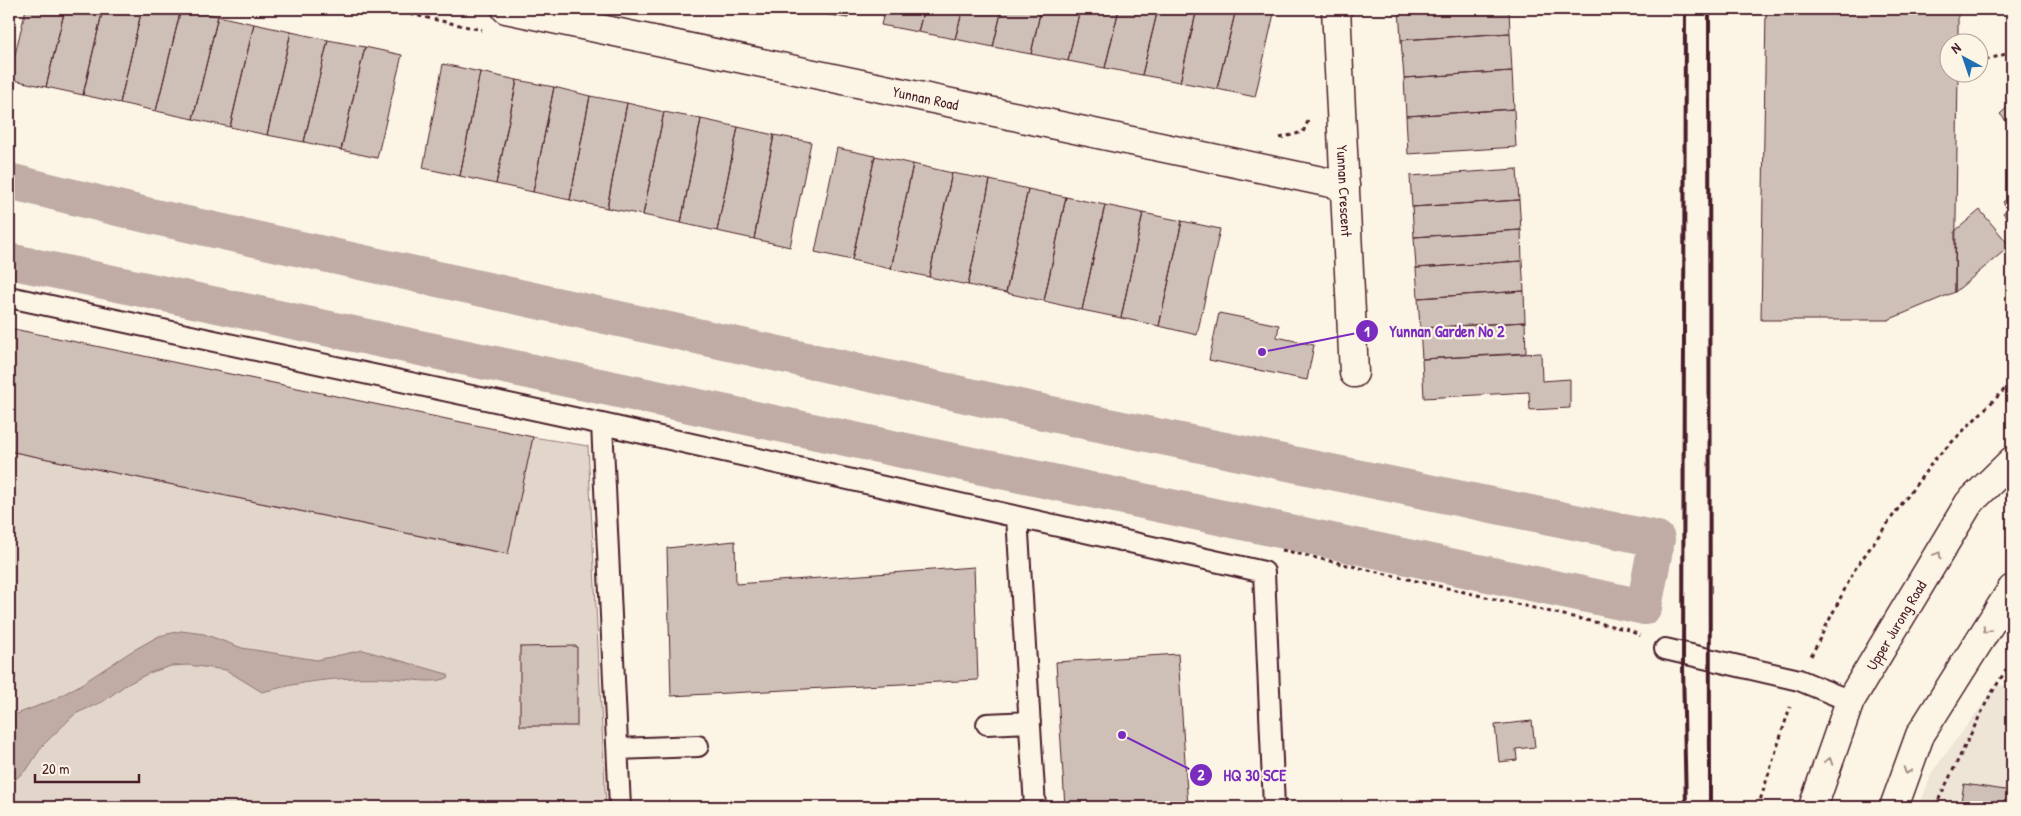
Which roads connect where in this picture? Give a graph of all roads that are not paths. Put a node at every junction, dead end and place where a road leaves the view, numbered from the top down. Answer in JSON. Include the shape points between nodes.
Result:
{"nodes":[{"id":1,"x":506,"y":9,"type":"edge"},
{"id":2,"x":1336,"y":9,"type":"edge"},
{"id":3,"x":1345,"y":186,"type":"junction"},
{"id":4,"x":9,"y":297,"type":"edge"},
{"id":5,"x":1354,"y":373,"type":"dead end"},
{"id":6,"x":602,"y":424,"type":"junction"},
{"id":7,"x":2012,"y":461,"type":"edge"},
{"id":8,"x":1017,"y":517,"type":"junction"},
{"id":9,"x":2012,"y":589,"type":"edge"},
{"id":10,"x":1665,"y":649,"type":"dead end"},
{"id":11,"x":1850,"y":701,"type":"junction"},
{"id":12,"x":1030,"y":722,"type":"junction"},
{"id":13,"x":987,"y":724,"type":"dead end"},
{"id":14,"x":698,"y":746,"type":"dead end"},
{"id":15,"x":618,"y":750,"type":"junction"},
{"id":16,"x":620,"y":807,"type":"edge"},
{"id":17,"x":1035,"y":807,"type":"edge"},
{"id":18,"x":1274,"y":807,"type":"edge"},
{"id":19,"x":1813,"y":807,"type":"edge"},
{"id":20,"x":1894,"y":807,"type":"edge"}],
"edges":[{"from":1,"to":3,"type":"street","name":"Yunnan Road"},
{"from":2,"to":3,"type":"street","name":"Yunnan Crescent"},
{"from":3,"to":5,"type":"street","name":"Yunnan Crescent"},
{"from":4,"to":6,"type":"lane"},
{"from":6,"to":8,"type":"lane"},
{"from":6,"to":15,"type":"lane"},
{"from":11,"to":7,"type":"street","name":"Upper Jurong Road","one_way":true,"via":[[1970,503]]},
{"from":8,"to":12,"type":"lane"},
{"from":8,"to":18,"type":"lane","via":[[1264,572]]},
{"from":9,"to":20,"type":"street","one_way":true,"via":[[1920,735]]},
{"from":10,"to":11,"type":"lane","via":[[1799,680]]},
{"from":19,"to":11,"type":"street","name":"Upper Jurong Road","one_way":true},
{"from":12,"to":13,"type":"lane"},
{"from":12,"to":17,"type":"lane"},
{"from":14,"to":15,"type":"lane"},
{"from":15,"to":16,"type":"lane"}]}
